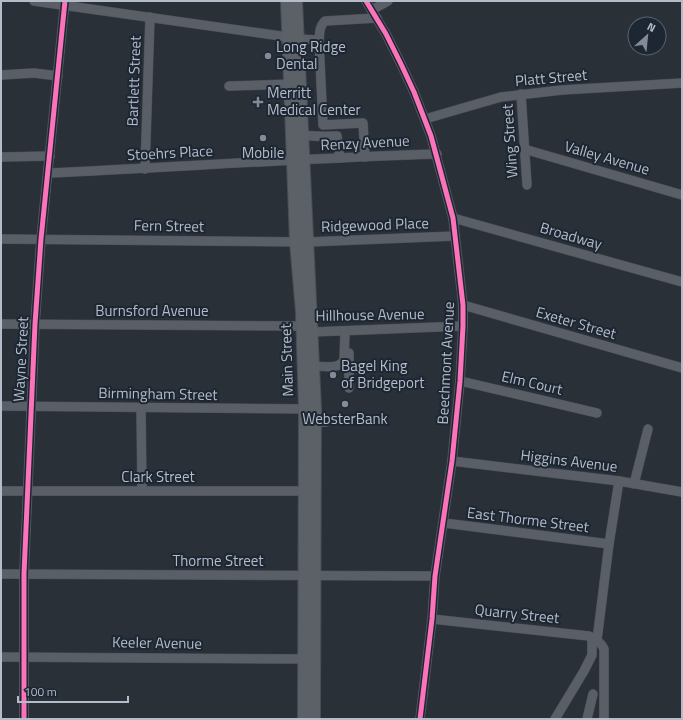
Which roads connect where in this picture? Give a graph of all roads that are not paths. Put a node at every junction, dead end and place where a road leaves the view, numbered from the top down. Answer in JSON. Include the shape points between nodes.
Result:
{"nodes":[{"id":1,"x":34,"y":1,"type":"edge"},
{"id":2,"x":287,"y":1,"type":"edge"},
{"id":3,"x":296,"y":1,"type":"edge"},
{"id":4,"x":366,"y":1,"type":"edge"},
{"id":5,"x":388,"y":1,"type":"edge"},
{"id":6,"x":65,"y":3,"type":"edge"},
{"id":7,"x":374,"y":14,"type":"junction"},
{"id":8,"x":150,"y":17,"type":"junction"},
{"id":9,"x":293,"y":38,"type":"junction"},
{"id":10,"x":319,"y":40,"type":"junction"},
{"id":11,"x":1,"y":75,"type":"edge"},
{"id":12,"x":58,"y":76,"type":"junction"},
{"id":13,"x":682,"y":83,"type":"edge"},
{"id":14,"x":291,"y":84,"type":"junction"},
{"id":15,"x":229,"y":86,"type":"dead end"},
{"id":16,"x":521,"y":94,"type":"junction"},
{"id":17,"x":425,"y":120,"type":"junction"},
{"id":18,"x":303,"y":135,"type":"junction"},
{"id":19,"x":524,"y":149,"type":"junction"},
{"id":20,"x":437,"y":154,"type":"junction"},
{"id":21,"x":50,"y":156,"type":"junction"},
{"id":22,"x":365,"y":156,"type":"junction"},
{"id":23,"x":1,"y":157,"type":"edge"},
{"id":24,"x":340,"y":158,"type":"junction"},
{"id":25,"x":299,"y":161,"type":"junction"},
{"id":26,"x":145,"y":169,"type":"junction"},
{"id":27,"x":49,"y":173,"type":"junction"},
{"id":28,"x":527,"y":185,"type":"dead end"},
{"id":29,"x":682,"y":195,"type":"edge"},
{"id":30,"x":453,"y":218,"type":"junction"},
{"id":31,"x":455,"y":236,"type":"junction"},
{"id":32,"x":42,"y":239,"type":"junction"},
{"id":33,"x":1,"y":240,"type":"edge"},
{"id":34,"x":302,"y":242,"type":"junction"},
{"id":35,"x":682,"y":282,"type":"edge"},
{"id":36,"x":463,"y":305,"type":"junction"},
{"id":37,"x":1,"y":324,"type":"edge"},
{"id":38,"x":35,"y":324,"type":"junction"},
{"id":39,"x":463,"y":326,"type":"junction"},
{"id":40,"x":307,"y":329,"type":"junction"},
{"id":41,"x":347,"y":332,"type":"junction"},
{"id":42,"x":313,"y":366,"type":"junction"},
{"id":43,"x":682,"y":368,"type":"edge"},
{"id":44,"x":460,"y":381,"type":"junction"},
{"id":45,"x":349,"y":388,"type":"dead end"},
{"id":46,"x":1,"y":406,"type":"edge"},
{"id":47,"x":30,"y":406,"type":"junction"},
{"id":48,"x":141,"y":408,"type":"junction"},
{"id":49,"x":310,"y":409,"type":"junction"},
{"id":50,"x":597,"y":413,"type":"dead end"},
{"id":51,"x":648,"y":429,"type":"dead end"},
{"id":52,"x":452,"y":461,"type":"junction"},
{"id":53,"x":619,"y":481,"type":"junction"},
{"id":54,"x":634,"y":484,"type":"junction"},
{"id":55,"x":1,"y":491,"type":"edge"},
{"id":56,"x":28,"y":491,"type":"junction"},
{"id":57,"x":142,"y":491,"type":"junction"},
{"id":58,"x":310,"y":491,"type":"junction"},
{"id":59,"x":682,"y":492,"type":"edge"},
{"id":60,"x":444,"y":523,"type":"junction"},
{"id":61,"x":609,"y":544,"type":"junction"},
{"id":62,"x":1,"y":574,"type":"edge"},
{"id":63,"x":24,"y":574,"type":"junction"},
{"id":64,"x":309,"y":575,"type":"junction"},
{"id":65,"x":435,"y":576,"type":"junction"},
{"id":66,"x":432,"y":619,"type":"junction"},
{"id":67,"x":595,"y":639,"type":"junction"},
{"id":68,"x":1,"y":656,"type":"edge"},
{"id":69,"x":24,"y":656,"type":"junction"},
{"id":70,"x":308,"y":659,"type":"junction"},
{"id":71,"x":593,"y":694,"type":"dead end"},
{"id":72,"x":24,"y":719,"type":"edge"},
{"id":73,"x":304,"y":719,"type":"edge"},
{"id":74,"x":314,"y":719,"type":"edge"},
{"id":75,"x":420,"y":719,"type":"edge"},
{"id":76,"x":555,"y":719,"type":"edge"},
{"id":77,"x":588,"y":719,"type":"edge"},
{"id":78,"x":604,"y":719,"type":"edge"}],
"edges":[{"from":1,"to":6,"type":"street"},
{"from":2,"to":9,"type":"main road","name":"Main Street"},
{"from":3,"to":9,"type":"main road","name":"Main Street"},
{"from":4,"to":7,"type":"street","name":"Beechmont Avenue"},
{"from":5,"to":7,"type":"street"},
{"from":6,"to":8,"type":"street"},
{"from":6,"to":12,"type":"street","name":"Wayne Street"},
{"from":7,"to":10,"type":"street","via":[[325,21],[321,25]]},
{"from":7,"to":17,"type":"street","name":"Beechmont Avenue","via":[[401,64]]},
{"from":8,"to":9,"type":"street"},
{"from":8,"to":26,"type":"street","name":"Bartlett Street"},
{"from":9,"to":10,"type":"street"},
{"from":9,"to":14,"type":"main road","name":"Main Street"},
{"from":9,"to":18,"type":"main road","name":"Main Street"},
{"from":10,"to":22,"type":"street","via":[[323,125],[363,123]]},
{"from":11,"to":12,"type":"street","via":[[34,73]]},
{"from":12,"to":21,"type":"street","name":"Wayne Street"},
{"from":13,"to":16,"type":"street","name":"Platt Street"},
{"from":14,"to":15,"type":"street"},
{"from":14,"to":25,"type":"main road","name":"Main Street"},
{"from":16,"to":17,"type":"street","name":"Platt Street","via":[[501,97]]},
{"from":16,"to":19,"type":"street","name":"Wing Street"},
{"from":17,"to":20,"type":"street","name":"Beechmont Avenue"},
{"from":18,"to":24,"type":"street","via":[[316,138],[337,136]]},
{"from":18,"to":25,"type":"main road","name":"Main Street"},
{"from":19,"to":28,"type":"street","name":"Wing Street"},
{"from":19,"to":29,"type":"street","name":"Valley Avenue"},
{"from":20,"to":22,"type":"street","name":"Renzy Avenue"},
{"from":20,"to":30,"type":"street","name":"Beechmont Avenue"},
{"from":21,"to":23,"type":"street"},
{"from":21,"to":27,"type":"street","name":"Wayne Street"},
{"from":22,"to":24,"type":"street","name":"Renzy Avenue"},
{"from":24,"to":25,"type":"street","name":"Renzy Avenue"},
{"from":25,"to":26,"type":"street","name":"Stoehrs Place"},
{"from":25,"to":34,"type":"main road","name":"Main Street"},
{"from":26,"to":27,"type":"street","name":"Stoehrs Place"},
{"from":27,"to":32,"type":"street","name":"Wayne Street"},
{"from":30,"to":31,"type":"street","name":"Beechmont Avenue"},
{"from":30,"to":35,"type":"street","name":"Broadway"},
{"from":31,"to":34,"type":"street","name":"Ridgewood Place"},
{"from":31,"to":36,"type":"street","name":"Beechmont Avenue"},
{"from":32,"to":33,"type":"street","name":"Fern Street"},
{"from":32,"to":34,"type":"street","name":"Fern Street"},
{"from":32,"to":38,"type":"street","name":"Wayne Street"},
{"from":34,"to":40,"type":"main road","name":"Main Street"},
{"from":36,"to":39,"type":"street","name":"Beechmont Avenue"},
{"from":36,"to":43,"type":"street","name":"Exeter Street"},
{"from":37,"to":38,"type":"street","name":"Burnsford Avenue"},
{"from":38,"to":40,"type":"street","name":"Burnsford Avenue"},
{"from":38,"to":47,"type":"street","name":"Wayne Street"},
{"from":39,"to":41,"type":"street","name":"Hillhouse Avenue"},
{"from":39,"to":44,"type":"street","name":"Beechmont Avenue"},
{"from":40,"to":41,"type":"street","name":"Hillhouse Avenue"},
{"from":40,"to":42,"type":"main road","name":"Main Street"},
{"from":40,"to":49,"type":"main road","name":"Main Street"},
{"from":41,"to":42,"type":"street","via":[[343,363],[339,366]]},
{"from":41,"to":45,"type":"street"},
{"from":42,"to":49,"type":"main road","name":"Main Street"},
{"from":44,"to":50,"type":"street","name":"Elm Court"},
{"from":44,"to":52,"type":"street","name":"Beechmont Avenue"},
{"from":46,"to":47,"type":"street","name":"Birmingham Street"},
{"from":47,"to":48,"type":"street","name":"Birmingham Street"},
{"from":47,"to":56,"type":"street","name":"Wayne Street"},
{"from":48,"to":49,"type":"street","name":"Birmingham Street"},
{"from":48,"to":57,"type":"street"},
{"from":49,"to":58,"type":"main road","name":"Main Street"},
{"from":49,"to":58,"type":"main road","name":"Main Street","via":[[321,422]]},
{"from":51,"to":54,"type":"street"},
{"from":52,"to":53,"type":"street","name":"Higgins Avenue"},
{"from":52,"to":60,"type":"street","name":"Beechmont Avenue"},
{"from":53,"to":54,"type":"street","name":"Higgins Avenue"},
{"from":53,"to":61,"type":"street"},
{"from":54,"to":59,"type":"street","name":"Higgins Avenue"},
{"from":55,"to":56,"type":"street","name":"Clark Street"},
{"from":56,"to":57,"type":"street","name":"Clark Street"},
{"from":56,"to":63,"type":"street","name":"Wayne Street"},
{"from":57,"to":58,"type":"street","name":"Clark Street"},
{"from":58,"to":64,"type":"main road","name":"Main Street"},
{"from":60,"to":61,"type":"street","name":"East Thorme Street"},
{"from":60,"to":65,"type":"street","name":"Beechmont Avenue"},
{"from":61,"to":67,"type":"street"},
{"from":62,"to":63,"type":"street","name":"Thorme Street"},
{"from":63,"to":64,"type":"street","name":"Thorme Street"},
{"from":63,"to":69,"type":"street","name":"Wayne Street"},
{"from":64,"to":65,"type":"street","name":"Thorme Street"},
{"from":64,"to":70,"type":"main road","name":"Main Street"},
{"from":65,"to":66,"type":"street","name":"Beechmont Avenue"},
{"from":66,"to":67,"type":"street","name":"Quarry Street","via":[[589,636]]},
{"from":66,"to":75,"type":"street","name":"Beechmont Avenue"},
{"from":67,"to":76,"type":"street","via":[[592,654],[584,671]]},
{"from":67,"to":78,"type":"street","via":[[604,649]]},
{"from":68,"to":69,"type":"street","name":"Keeler Avenue"},
{"from":69,"to":70,"type":"street","name":"Keeler Avenue"},
{"from":69,"to":72,"type":"street","name":"Wayne Street"},
{"from":70,"to":73,"type":"main road","name":"Main Street"},
{"from":70,"to":74,"type":"main road","name":"Main Street"},
{"from":71,"to":77,"type":"street"}]}
